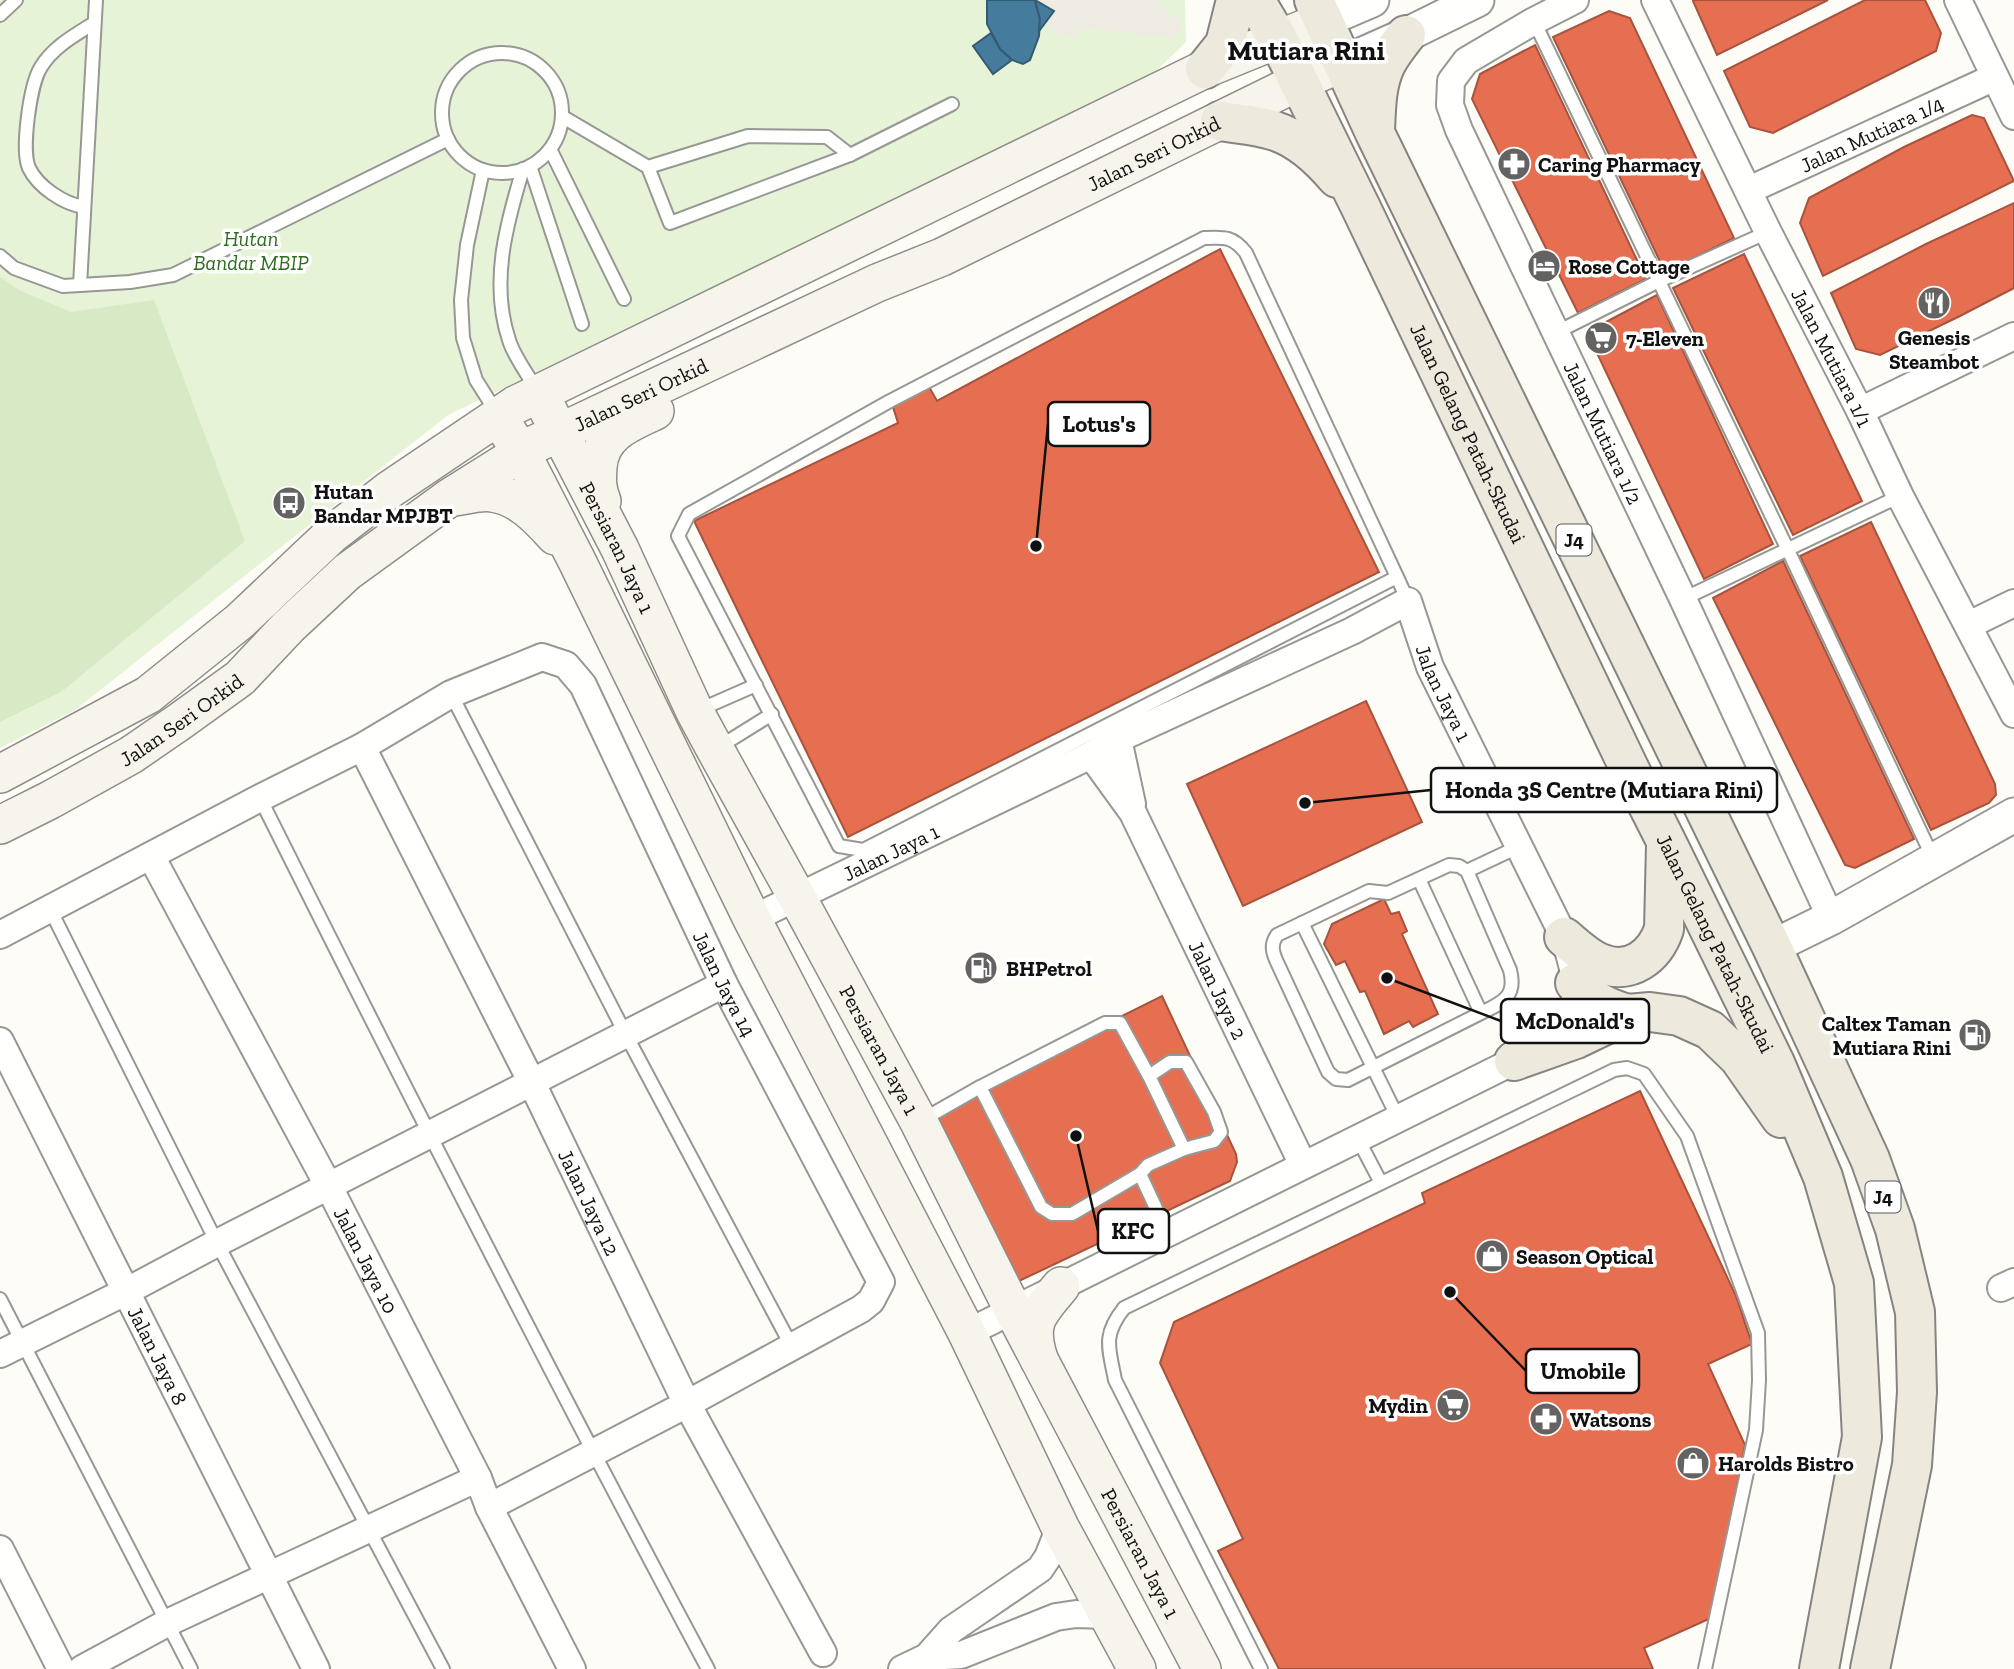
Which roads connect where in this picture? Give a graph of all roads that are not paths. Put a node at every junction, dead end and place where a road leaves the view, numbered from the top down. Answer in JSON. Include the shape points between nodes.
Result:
{"nodes":[{"id":1,"x":16,"y":0,"type":"edge"},
{"id":2,"x":96,"y":0,"type":"edge"},
{"id":3,"x":1236,"y":0,"type":"edge"},
{"id":4,"x":1255,"y":0,"type":"edge"},
{"id":5,"x":1371,"y":0,"type":"edge"},
{"id":6,"x":1476,"y":0,"type":"edge"},
{"id":7,"x":1575,"y":0,"type":"edge"},
{"id":8,"x":1655,"y":0,"type":"edge"},
{"id":9,"x":1958,"y":0,"type":"edge"},
{"id":10,"x":1318,"y":10,"type":"edge"},
{"id":11,"x":0,"y":15,"type":"edge"},
{"id":12,"x":1534,"y":22,"type":"junction"},
{"id":13,"x":94,"y":23,"type":"junction"},
{"id":14,"x":1406,"y":35,"type":"junction"},
{"id":15,"x":1278,"y":39,"type":"junction"},
{"id":16,"x":1343,"y":63,"type":"junction"},
{"id":17,"x":1205,"y":69,"type":"junction"},
{"id":18,"x":1995,"y":77,"type":"junction"},
{"id":19,"x":1298,"y":82,"type":"junction"},
{"id":20,"x":953,"y":104,"type":"dead end"},
{"id":21,"x":2014,"y":116,"type":"edge"},
{"id":22,"x":563,"y":117,"type":"junction"},
{"id":23,"x":1220,"y":121,"type":"junction"},
{"id":24,"x":1375,"y":133,"type":"junction"},
{"id":25,"x":448,"y":139,"type":"junction"},
{"id":26,"x":551,"y":151,"type":"junction"},
{"id":27,"x":850,"y":155,"type":"junction"},
{"id":28,"x":648,"y":167,"type":"junction"},
{"id":29,"x":526,"y":168,"type":"junction"},
{"id":30,"x":483,"y":170,"type":"junction"},
{"id":31,"x":1749,"y":190,"type":"junction"},
{"id":32,"x":84,"y":207,"type":"junction"},
{"id":33,"x":1362,"y":210,"type":"junction"},
{"id":34,"x":1768,"y":232,"type":"junction"},
{"id":35,"x":0,"y":256,"type":"edge"},
{"id":36,"x":1659,"y":281,"type":"junction"},
{"id":37,"x":877,"y":283,"type":"junction"},
{"id":38,"x":80,"y":285,"type":"junction"},
{"id":39,"x":624,"y":299,"type":"dead end"},
{"id":40,"x":582,"y":324,"type":"dead end"},
{"id":41,"x":1555,"y":333,"type":"junction"},
{"id":42,"x":2014,"y":336,"type":"edge"},
{"id":43,"x":538,"y":393,"type":"junction"},
{"id":44,"x":1860,"y":411,"type":"junction"},
{"id":45,"x":498,"y":416,"type":"junction"},
{"id":46,"x":560,"y":431,"type":"junction"},
{"id":47,"x":521,"y":452,"type":"junction"},
{"id":48,"x":1900,"y":496,"type":"junction"},
{"id":49,"x":449,"y":498,"type":"junction"},
{"id":50,"x":1787,"y":548,"type":"junction"},
{"id":51,"x":620,"y":549,"type":"junction"},
{"id":52,"x":577,"y":561,"type":"junction"},
{"id":53,"x":1403,"y":589,"type":"junction"},
{"id":54,"x":1683,"y":599,"type":"junction"},
{"id":55,"x":2014,"y":603,"type":"edge"},
{"id":56,"x":1969,"y":625,"type":"junction"},
{"id":57,"x":756,"y":685,"type":"junction"},
{"id":58,"x":451,"y":694,"type":"junction"},
{"id":59,"x":695,"y":712,"type":"junction"},
{"id":60,"x":772,"y":714,"type":"junction"},
{"id":61,"x":2014,"y":714,"type":"edge"},
{"id":62,"x":1113,"y":732,"type":"junction"},
{"id":63,"x":362,"y":747,"type":"junction"},
{"id":64,"x":1087,"y":747,"type":"junction"},
{"id":65,"x":715,"y":749,"type":"junction"},
{"id":66,"x":0,"y":774,"type":"edge"},
{"id":67,"x":260,"y":798,"type":"junction"},
{"id":68,"x":1133,"y":813,"type":"junction"},
{"id":69,"x":2014,"y":815,"type":"edge"},
{"id":70,"x":0,"y":825,"type":"edge"},
{"id":71,"x":1666,"y":841,"type":"junction"},
{"id":72,"x":1520,"y":846,"type":"junction"},
{"id":73,"x":151,"y":856,"type":"junction"},
{"id":74,"x":1933,"y":859,"type":"junction"},
{"id":75,"x":1467,"y":871,"type":"junction"},
{"id":76,"x":1419,"y":879,"type":"junction"},
{"id":77,"x":797,"y":897,"type":"junction"},
{"id":78,"x":50,"y":909,"type":"junction"},
{"id":79,"x":1831,"y":918,"type":"junction"},
{"id":80,"x":752,"y":919,"type":"junction"},
{"id":81,"x":1302,"y":923,"type":"junction"},
{"id":82,"x":0,"y":935,"type":"edge"},
{"id":83,"x":1564,"y":937,"type":"junction"},
{"id":84,"x":1772,"y":947,"type":"junction"},
{"id":85,"x":1575,"y":982,"type":"junction"},
{"id":86,"x":724,"y":984,"type":"junction"},
{"id":87,"x":1481,"y":1013,"type":"junction"},
{"id":88,"x":1628,"y":1014,"type":"junction"},
{"id":89,"x":625,"y":1033,"type":"junction"},
{"id":90,"x":0,"y":1041,"type":"edge"},
{"id":91,"x":1514,"y":1061,"type":"junction"},
{"id":92,"x":1372,"y":1068,"type":"junction"},
{"id":93,"x":1149,"y":1076,"type":"junction"},
{"id":94,"x":531,"y":1081,"type":"junction"},
{"id":95,"x":980,"y":1087,"type":"junction"},
{"id":96,"x":1398,"y":1118,"type":"junction"},
{"id":97,"x":919,"y":1122,"type":"junction"},
{"id":98,"x":429,"y":1136,"type":"junction"},
{"id":99,"x":1358,"y":1139,"type":"junction"},
{"id":100,"x":1184,"y":1149,"type":"junction"},
{"id":101,"x":1303,"y":1166,"type":"junction"},
{"id":102,"x":1140,"y":1174,"type":"junction"},
{"id":103,"x":1823,"y":1177,"type":"junction"},
{"id":104,"x":1381,"y":1182,"type":"junction"},
{"id":105,"x":329,"y":1187,"type":"junction"},
{"id":106,"x":1167,"y":1233,"type":"junction"},
{"id":107,"x":217,"y":1243,"type":"junction"},
{"id":108,"x":1061,"y":1286,"type":"junction"},
{"id":109,"x":127,"y":1291,"type":"junction"},
{"id":110,"x":0,"y":1299,"type":"edge"},
{"id":111,"x":1013,"y":1310,"type":"junction"},
{"id":112,"x":967,"y":1333,"type":"junction"},
{"id":113,"x":792,"y":1347,"type":"junction"},
{"id":114,"x":11,"y":1349,"type":"edge"},
{"id":115,"x":1040,"y":1363,"type":"junction"},
{"id":116,"x":687,"y":1404,"type":"junction"},
{"id":117,"x":592,"y":1453,"type":"junction"},
{"id":118,"x":478,"y":1478,"type":"junction"},
{"id":119,"x":489,"y":1507,"type":"junction"},
{"id":120,"x":1060,"y":1527,"type":"junction"},
{"id":121,"x":369,"y":1528,"type":"junction"},
{"id":122,"x":0,"y":1549,"type":"edge"},
{"id":123,"x":268,"y":1575,"type":"junction"},
{"id":124,"x":1107,"y":1615,"type":"junction"},
{"id":125,"x":167,"y":1623,"type":"junction"},
{"id":126,"x":824,"y":1653,"type":"dead end"},
{"id":127,"x":927,"y":1657,"type":"junction"},
{"id":128,"x":61,"y":1669,"type":"edge"},
{"id":129,"x":82,"y":1669,"type":"edge"},
{"id":130,"x":191,"y":1669,"type":"edge"},
{"id":131,"x":316,"y":1669,"type":"edge"},
{"id":132,"x":443,"y":1669,"type":"edge"},
{"id":133,"x":572,"y":1669,"type":"edge"},
{"id":134,"x":708,"y":1669,"type":"edge"},
{"id":135,"x":902,"y":1669,"type":"edge"},
{"id":136,"x":1137,"y":1669,"type":"edge"},
{"id":137,"x":1202,"y":1669,"type":"edge"},
{"id":138,"x":1261,"y":1669,"type":"edge"},
{"id":139,"x":1704,"y":1669,"type":"edge"},
{"id":140,"x":1819,"y":1669,"type":"edge"},
{"id":141,"x":1870,"y":1669,"type":"edge"}],
"edges":[{"from":1,"to":11,"type":"lane"},
{"from":2,"to":13,"type":"lane"},
{"from":3,"to":17,"type":"main road","via":[[1225,44]]},
{"from":4,"to":15,"type":"main road","name":"Jalan Gelang Patah-Skudai"},
{"from":5,"to":10,"type":"street"},
{"from":6,"to":14,"type":"street"},
{"from":7,"to":12,"type":"street","name":"Jalan Mutiara 1/2"},
{"from":8,"to":31,"type":"street","name":"Jalan Mutiara 1/1"},
{"from":9,"to":18,"type":"street"},
{"from":10,"to":15,"type":"main road","name":"Jalan Seri Orkid"},
{"from":10,"to":16,"type":"main road","number":"J4"},
{"from":12,"to":36,"type":"lane"},
{"from":12,"to":41,"type":"street","name":"Jalan Mutiara 1/2","via":[[1466,61],[1451,82],[1450,105]]},
{"from":13,"to":32,"type":"lane"},
{"from":13,"to":32,"type":"lane","via":[[62,43],[41,67],[30,99],[26,133],[28,167],[46,189]]},
{"from":14,"to":16,"type":"street"},
{"from":14,"to":24,"type":"main road","via":[[1381,78]]},
{"from":15,"to":17,"type":"main road","name":"Jalan Seri Orkid"},
{"from":15,"to":19,"type":"main road","name":"Jalan Gelang Patah-Skudai","number":"J4"},
{"from":16,"to":19,"type":"main road","name":"Jalan Seri Orkid"},
{"from":16,"to":24,"type":"main road","number":"J4"},
{"from":17,"to":43,"type":"main road","name":"Jalan Seri Orkid"},
{"from":18,"to":21,"type":"street"},
{"from":18,"to":31,"type":"street","name":"Jalan Mutiara 1/4"},
{"from":19,"to":23,"type":"main road","name":"Jalan Seri Orkid"},
{"from":19,"to":33,"type":"main road","name":"Jalan Gelang Patah-Skudai","number":"J4"},
{"from":20,"to":27,"type":"lane"},
{"from":22,"to":25,"type":"lane","via":[[561,96],[552,78],[519,55],[499,52],[479,57],[450,83],[443,101]]},
{"from":22,"to":26,"type":"lane"},
{"from":22,"to":28,"type":"lane"},
{"from":23,"to":33,"type":"main road","via":[[1274,131],[1299,142],[1331,171]]},
{"from":23,"to":37,"type":"main road","name":"Jalan Seri Orkid","via":[[942,257]]},
{"from":24,"to":84,"type":"main road","number":"J4"},
{"from":25,"to":30,"type":"lane","via":[[459,155]]},
{"from":25,"to":38,"type":"lane","via":[[173,275]]},
{"from":26,"to":29,"type":"lane"},
{"from":26,"to":39,"type":"lane"},
{"from":27,"to":28,"type":"lane","via":[[827,136],[748,136]]},
{"from":27,"to":28,"type":"lane","via":[[670,223]]},
{"from":29,"to":30,"type":"lane","via":[[512,173]]},
{"from":29,"to":40,"type":"lane"},
{"from":29,"to":43,"type":"lane","via":[[507,224],[499,289],[509,341]]},
{"from":30,"to":45,"type":"lane","via":[[467,245],[461,300],[463,338],[476,380]]},
{"from":31,"to":34,"type":"street","name":"Jalan Mutiara 1/1"},
{"from":32,"to":38,"type":"lane"},
{"from":33,"to":71,"type":"main road","name":"Jalan Gelang Patah-Skudai","number":"J4"},
{"from":34,"to":36,"type":"lane"},
{"from":34,"to":44,"type":"street","name":"Jalan Mutiara 1/1"},
{"from":35,"to":38,"type":"lane","via":[[14,268],[63,286]]},
{"from":36,"to":41,"type":"lane"},
{"from":36,"to":50,"type":"lane"},
{"from":37,"to":46,"type":"main road","name":"Jalan Seri Orkid"},
{"from":37,"to":51,"type":"main road","via":[[768,355],[624,426],[605,442],[598,458],[597,487]]},
{"from":41,"to":54,"type":"street","name":"Jalan Mutiara 1/2"},
{"from":42,"to":44,"type":"street"},
{"from":43,"to":45,"type":"main road","name":"Jalan Seri Orkid"},
{"from":43,"to":46,"type":"main road","name":"Persiaran Jaya 1"},
{"from":44,"to":48,"type":"street","name":"Jalan Mutiara 1/1"},
{"from":45,"to":47,"type":"main road","name":"Persiaran Jaya 1"},
{"from":45,"to":66,"type":"main road","name":"Jalan Seri Orkid","via":[[331,535],[240,621],[148,695]]},
{"from":46,"to":47,"type":"main road","name":"Jalan Seri Orkid"},
{"from":46,"to":51,"type":"main road","name":"Persiaran Jaya 1"},
{"from":47,"to":49,"type":"main road","name":"Jalan Seri Orkid"},
{"from":47,"to":52,"type":"main road","name":"Persiaran Jaya 1"},
{"from":48,"to":50,"type":"lane"},
{"from":48,"to":56,"type":"street","name":"Jalan Mutiara 1/1"},
{"from":49,"to":52,"type":"main road","via":[[491,492],[512,498],[533,513]]},
{"from":49,"to":70,"type":"main road","name":"Jalan Seri Orkid","via":[[347,572],[240,678],[131,755]]},
{"from":50,"to":54,"type":"lane"},
{"from":50,"to":74,"type":"lane"},
{"from":51,"to":59,"type":"main road","name":"Persiaran Jaya 1"},
{"from":52,"to":80,"type":"main road","name":"Persiaran Jaya 1"},
{"from":53,"to":57,"type":"lane","via":[[1245,253],[1233,240],[1204,238],[890,401],[689,514],[678,536]]},
{"from":53,"to":62,"type":"street","name":"Jalan Jaya 1","via":[[1352,631]]},
{"from":53,"to":72,"type":"street","name":"Jalan Jaya 1","via":[[1430,667]]},
{"from":54,"to":79,"type":"street","name":"Jalan Mutiara 1/2"},
{"from":55,"to":56,"type":"street"},
{"from":56,"to":61,"type":"street","name":"Jalan Mutiara 1/1"},
{"from":57,"to":59,"type":"lane"},
{"from":57,"to":60,"type":"lane"},
{"from":58,"to":63,"type":"street"},
{"from":58,"to":86,"type":"street","name":"Jalan Jaya 14","via":[[542,657],[566,665],[583,685]]},
{"from":58,"to":89,"type":"lane"},
{"from":59,"to":65,"type":"main road","name":"Persiaran Jaya 1"},
{"from":60,"to":64,"type":"lane","via":[[839,846],[863,850]]},
{"from":60,"to":65,"type":"lane"},
{"from":62,"to":64,"type":"street","name":"Jalan Jaya 1"},
{"from":62,"to":68,"type":"street","name":"Jalan Jaya 2"},
{"from":63,"to":67,"type":"street"},
{"from":63,"to":94,"type":"street","name":"Jalan Jaya 12"},
{"from":64,"to":68,"type":"street","name":"Jalan Jaya 2"},
{"from":64,"to":77,"type":"street","name":"Jalan Jaya 1"},
{"from":65,"to":77,"type":"main road","name":"Persiaran Jaya 1"},
{"from":67,"to":73,"type":"street"},
{"from":67,"to":98,"type":"lane"},
{"from":68,"to":101,"type":"street","name":"Jalan Jaya 2"},
{"from":69,"to":74,"type":"street"},
{"from":71,"to":83,"type":"main road","via":[[1664,929],[1654,951],[1642,961],[1610,967]]},
{"from":71,"to":103,"type":"main road","name":"Jalan Gelang Patah-Skudai","number":"J4","via":[[1775,1063]]},
{"from":72,"to":75,"type":"lane"},
{"from":72,"to":83,"type":"street","name":"Jalan Jaya 1"},
{"from":73,"to":78,"type":"street"},
{"from":73,"to":105,"type":"street","name":"Jalan Jaya 10"},
{"from":74,"to":79,"type":"street"},
{"from":75,"to":76,"type":"lane","via":[[1449,865]]},
{"from":75,"to":87,"type":"lane","via":[[1513,980],[1507,998]]},
{"from":76,"to":81,"type":"lane","via":[[1388,894],[1369,891]]},
{"from":76,"to":87,"type":"lane"},
{"from":77,"to":80,"type":"street","name":"Jalan Jaya 1"},
{"from":77,"to":97,"type":"main road","name":"Persiaran Jaya 1"},
{"from":78,"to":82,"type":"street"},
{"from":78,"to":107,"type":"lane"},
{"from":79,"to":84,"type":"street"},
{"from":80,"to":112,"type":"main road","name":"Persiaran Jaya 1"},
{"from":81,"to":92,"type":"lane"},
{"from":81,"to":92,"type":"lane","via":[[1277,935],[1272,951],[1328,1072],[1336,1079],[1348,1080]]},
{"from":83,"to":85,"type":"street","name":"Jalan Jaya 1"},
{"from":84,"to":141,"type":"main road","number":"J4","via":[[1870,1159],[1895,1229],[1915,1312],[1917,1392],[1912,1465]]},
{"from":85,"to":88,"type":"main road","via":[[1593,999]]},
{"from":85,"to":91,"type":"street","name":"Jalan Jaya 1","via":[[1575,998],[1566,1020]]},
{"from":86,"to":89,"type":"street"},
{"from":86,"to":113,"type":"street","name":"Jalan Jaya 14","via":[[881,1282],[872,1301],[861,1310]]},
{"from":87,"to":92,"type":"lane"},
{"from":88,"to":91,"type":"main road"},
{"from":88,"to":103,"type":"main road","via":[[1679,1016],[1710,1030],[1739,1058]]},
{"from":89,"to":94,"type":"street"},
{"from":89,"to":113,"type":"lane"},
{"from":90,"to":109,"type":"street","name":"Jalan Jaya 8"},
{"from":91,"to":96,"type":"street","name":"Jalan Jaya 1"},
{"from":92,"to":96,"type":"lane"},
{"from":93,"to":95,"type":"lane","via":[[1119,1023],[1105,1023]]},
{"from":93,"to":100,"type":"lane"},
{"from":93,"to":100,"type":"lane","via":[[1170,1062],[1186,1062],[1214,1112],[1221,1132],[1214,1141]]},
{"from":94,"to":98,"type":"street"},
{"from":94,"to":116,"type":"street","name":"Jalan Jaya 12"},
{"from":95,"to":97,"type":"lane"},
{"from":95,"to":102,"type":"lane","via":[[1041,1207],[1052,1213],[1072,1214]]},
{"from":96,"to":99,"type":"street","name":"Jalan Jaya 1"},
{"from":97,"to":111,"type":"main road","name":"Persiaran Jaya 1"},
{"from":98,"to":105,"type":"street"},
{"from":98,"to":117,"type":"lane"},
{"from":99,"to":101,"type":"street","name":"Jalan Jaya 1"},
{"from":99,"to":104,"type":"lane"},
{"from":100,"to":102,"type":"lane"},
{"from":101,"to":106,"type":"street","name":"Jalan Jaya 1"},
{"from":102,"to":106,"type":"lane"},
{"from":103,"to":140,"type":"main road","name":"Jalan Gelang Patah-Skudai","number":"J4","via":[[1854,1283],[1862,1437]]},
{"from":104,"to":138,"type":"lane","via":[[1124,1308],[1107,1342],[1115,1380]]},
{"from":104,"to":139,"type":"lane","via":[[1614,1070],[1627,1068],[1644,1074],[1687,1136],[1758,1333],[1756,1430]]},
{"from":105,"to":107,"type":"street"},
{"from":105,"to":118,"type":"street","name":"Jalan Jaya 10"},
{"from":106,"to":108,"type":"street","name":"Jalan Jaya 1"},
{"from":107,"to":109,"type":"street"},
{"from":107,"to":121,"type":"lane"},
{"from":108,"to":111,"type":"street","name":"Jalan Jaya 1"},
{"from":108,"to":115,"type":"main road","via":[[1035,1326],[1033,1342]]},
{"from":109,"to":114,"type":"street"},
{"from":109,"to":123,"type":"street","name":"Jalan Jaya 8"},
{"from":110,"to":114,"type":"lane"},
{"from":111,"to":112,"type":"street","name":"Jalan Jaya 1"},
{"from":111,"to":115,"type":"main road","name":"Persiaran Jaya 1"},
{"from":112,"to":120,"type":"main road","name":"Persiaran Jaya 1"},
{"from":113,"to":116,"type":"street"},
{"from":114,"to":125,"type":"lane"},
{"from":115,"to":137,"type":"main road","name":"Persiaran Jaya 1"},
{"from":116,"to":117,"type":"street"},
{"from":116,"to":126,"type":"street","name":"Jalan Jaya 12"},
{"from":117,"to":119,"type":"street"},
{"from":117,"to":134,"type":"lane"},
{"from":118,"to":119,"type":"street","name":"Jalan Jaya 10"},
{"from":118,"to":121,"type":"street"},
{"from":119,"to":133,"type":"street","name":"Jalan Jaya 10"},
{"from":120,"to":124,"type":"main road","name":"Persiaran Jaya 1"},
{"from":120,"to":127,"type":"street","via":[[1040,1569],[951,1630]]},
{"from":121,"to":123,"type":"street"},
{"from":121,"to":132,"type":"lane"},
{"from":122,"to":128,"type":"street"},
{"from":123,"to":125,"type":"street"},
{"from":123,"to":131,"type":"street","name":"Jalan Jaya 8"},
{"from":124,"to":127,"type":"street","via":[[1056,1617],[961,1655]]},
{"from":124,"to":136,"type":"main road","name":"Persiaran Jaya 1"},
{"from":125,"to":129,"type":"street"},
{"from":125,"to":130,"type":"lane"},
{"from":127,"to":135,"type":"street"}]}
